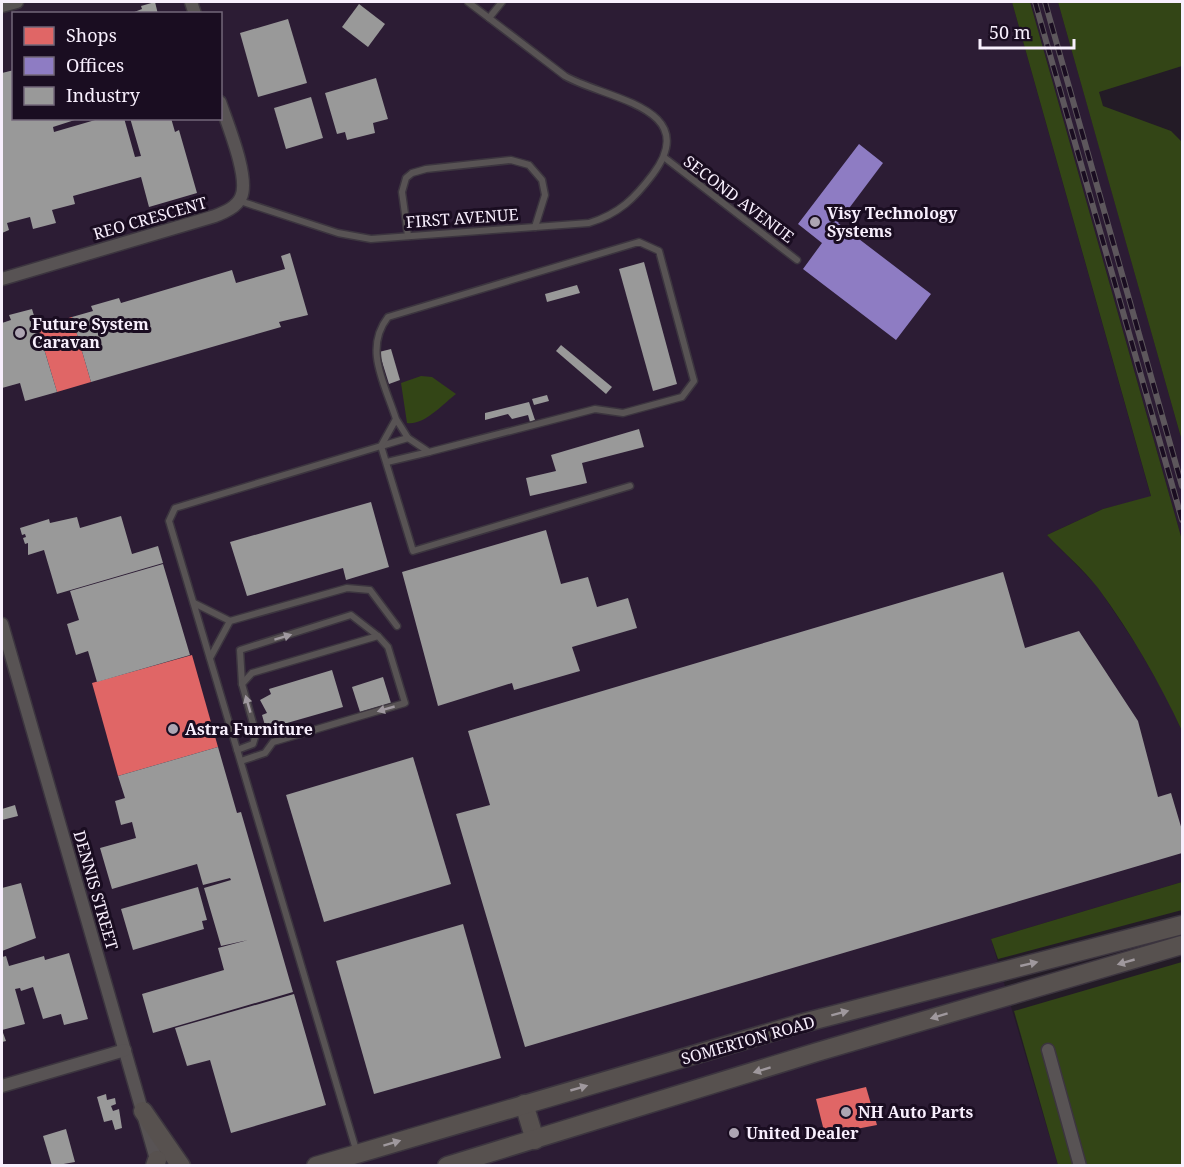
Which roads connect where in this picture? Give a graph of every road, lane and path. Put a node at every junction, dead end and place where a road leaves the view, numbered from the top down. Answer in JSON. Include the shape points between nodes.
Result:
{"nodes":[{"id":1,"x":17,"y":2,"type":"edge"},
{"id":2,"x":468,"y":2,"type":"edge"},
{"id":3,"x":502,"y":2,"type":"edge"},
{"id":4,"x":2,"y":6,"type":"edge"},
{"id":5,"x":489,"y":18,"type":"junction"},
{"id":6,"x":222,"y":109,"type":"edge"},
{"id":7,"x":665,"y":158,"type":"junction"},
{"id":8,"x":239,"y":201,"type":"junction"},
{"id":9,"x":536,"y":226,"type":"junction"},
{"id":10,"x":408,"y":236,"type":"junction"},
{"id":11,"x":797,"y":260,"type":"dead end"},
{"id":12,"x":2,"y":279,"type":"edge"},
{"id":13,"x":396,"y":418,"type":"junction"},
{"id":14,"x":408,"y":438,"type":"junction"},
{"id":15,"x":381,"y":446,"type":"junction"},
{"id":16,"x":429,"y":452,"type":"junction"},
{"id":17,"x":387,"y":462,"type":"junction"},
{"id":18,"x":630,"y":486,"type":"dead end"},
{"id":19,"x":194,"y":603,"type":"junction"},
{"id":20,"x":230,"y":621,"type":"junction"},
{"id":21,"x":2,"y":624,"type":"edge"},
{"id":22,"x":397,"y":626,"type":"dead end"},
{"id":23,"x":378,"y":636,"type":"junction"},
{"id":24,"x":210,"y":658,"type":"junction"},
{"id":25,"x":242,"y":684,"type":"junction"},
{"id":26,"x":237,"y":750,"type":"junction"},
{"id":27,"x":241,"y":761,"type":"junction"},
{"id":28,"x":1182,"y":925,"type":"edge"},
{"id":29,"x":1182,"y":945,"type":"edge"},
{"id":30,"x":125,"y":1050,"type":"junction"},
{"id":31,"x":1048,"y":1050,"type":"dead end"},
{"id":32,"x":2,"y":1086,"type":"edge"},
{"id":33,"x":524,"y":1104,"type":"junction"},
{"id":34,"x":143,"y":1111,"type":"junction"},
{"id":35,"x":535,"y":1140,"type":"junction"},
{"id":36,"x":357,"y":1154,"type":"junction"},
{"id":37,"x":157,"y":1164,"type":"edge"},
{"id":38,"x":181,"y":1166,"type":"edge"},
{"id":39,"x":316,"y":1166,"type":"edge"},
{"id":40,"x":447,"y":1166,"type":"edge"},
{"id":41,"x":1080,"y":1166,"type":"edge"}],
"edges":[{"from":1,"to":4,"type":"street"},
{"from":2,"to":5,"type":"lane"},
{"from":3,"to":5,"type":"lane"},
{"from":5,"to":7,"type":"lane","via":[[573,81],[649,110],[668,139]]},
{"from":6,"to":8,"type":"street","via":[[242,177]]},
{"from":7,"to":9,"type":"lane","name":"FIRST AVENUE","via":[[616,213],[589,223]]},
{"from":7,"to":11,"type":"lane","name":"SECOND AVENUE"},
{"from":8,"to":10,"type":"lane","name":"FIRST AVENUE","via":[[354,237]]},
{"from":8,"to":12,"type":"street","name":"REO CRESCENT","via":[[215,216]]},
{"from":9,"to":10,"type":"lane","name":"FIRST AVENUE"},
{"from":9,"to":10,"type":"lane","via":[[545,195],[542,180],[529,165],[511,160],[412,173],[402,192]]},
{"from":13,"to":14,"type":"lane"},
{"from":13,"to":15,"type":"lane"},
{"from":13,"to":16,"type":"lane","via":[[374,353],[378,330],[388,317],[639,242],[659,251],[693,381],[682,398],[623,413],[595,409]]},
{"from":14,"to":15,"type":"lane"},
{"from":14,"to":16,"type":"lane"},
{"from":15,"to":17,"type":"lane"},
{"from":15,"to":19,"type":"lane","via":[[175,508],[169,520]]},
{"from":16,"to":17,"type":"lane"},
{"from":17,"to":18,"type":"lane","via":[[413,551]]},
{"from":19,"to":20,"type":"lane"},
{"from":19,"to":24,"type":"lane"},
{"from":20,"to":22,"type":"lane","via":[[347,588],[370,590]]},
{"from":20,"to":24,"type":"lane"},
{"from":21,"to":30,"type":"street","name":"DENNIS STREET"},
{"from":23,"to":25,"type":"lane","via":[[252,674]]},
{"from":25,"to":23,"type":"lane","one_way":true,"via":[[240,650],[351,615]]},
{"from":23,"to":27,"type":"lane","one_way":true,"via":[[388,647],[405,704],[273,742],[265,753]]},
{"from":24,"to":26,"type":"lane"},
{"from":26,"to":25,"type":"lane","one_way":true,"via":[[253,744],[256,734]]},
{"from":26,"to":27,"type":"lane"},
{"from":27,"to":36,"type":"lane"},
{"from":33,"to":28,"type":"main road","name":"SOMERTON ROAD","one_way":true,"via":[[839,1013]]},
{"from":29,"to":35,"type":"main road","name":"SOMERTON ROAD","one_way":true},
{"from":30,"to":32,"type":"street"},
{"from":30,"to":34,"type":"street","name":"DENNIS STREET"},
{"from":31,"to":41,"type":"street"},
{"from":33,"to":35,"type":"main road"},
{"from":36,"to":33,"type":"main road","name":"SOMERTON ROAD","one_way":true},
{"from":34,"to":37,"type":"street","name":"DENNIS STREET"},
{"from":34,"to":38,"type":"main road"},
{"from":35,"to":40,"type":"main road","name":"SOMERTON ROAD"},
{"from":36,"to":39,"type":"main road","name":"SOMERTON ROAD"}]}
